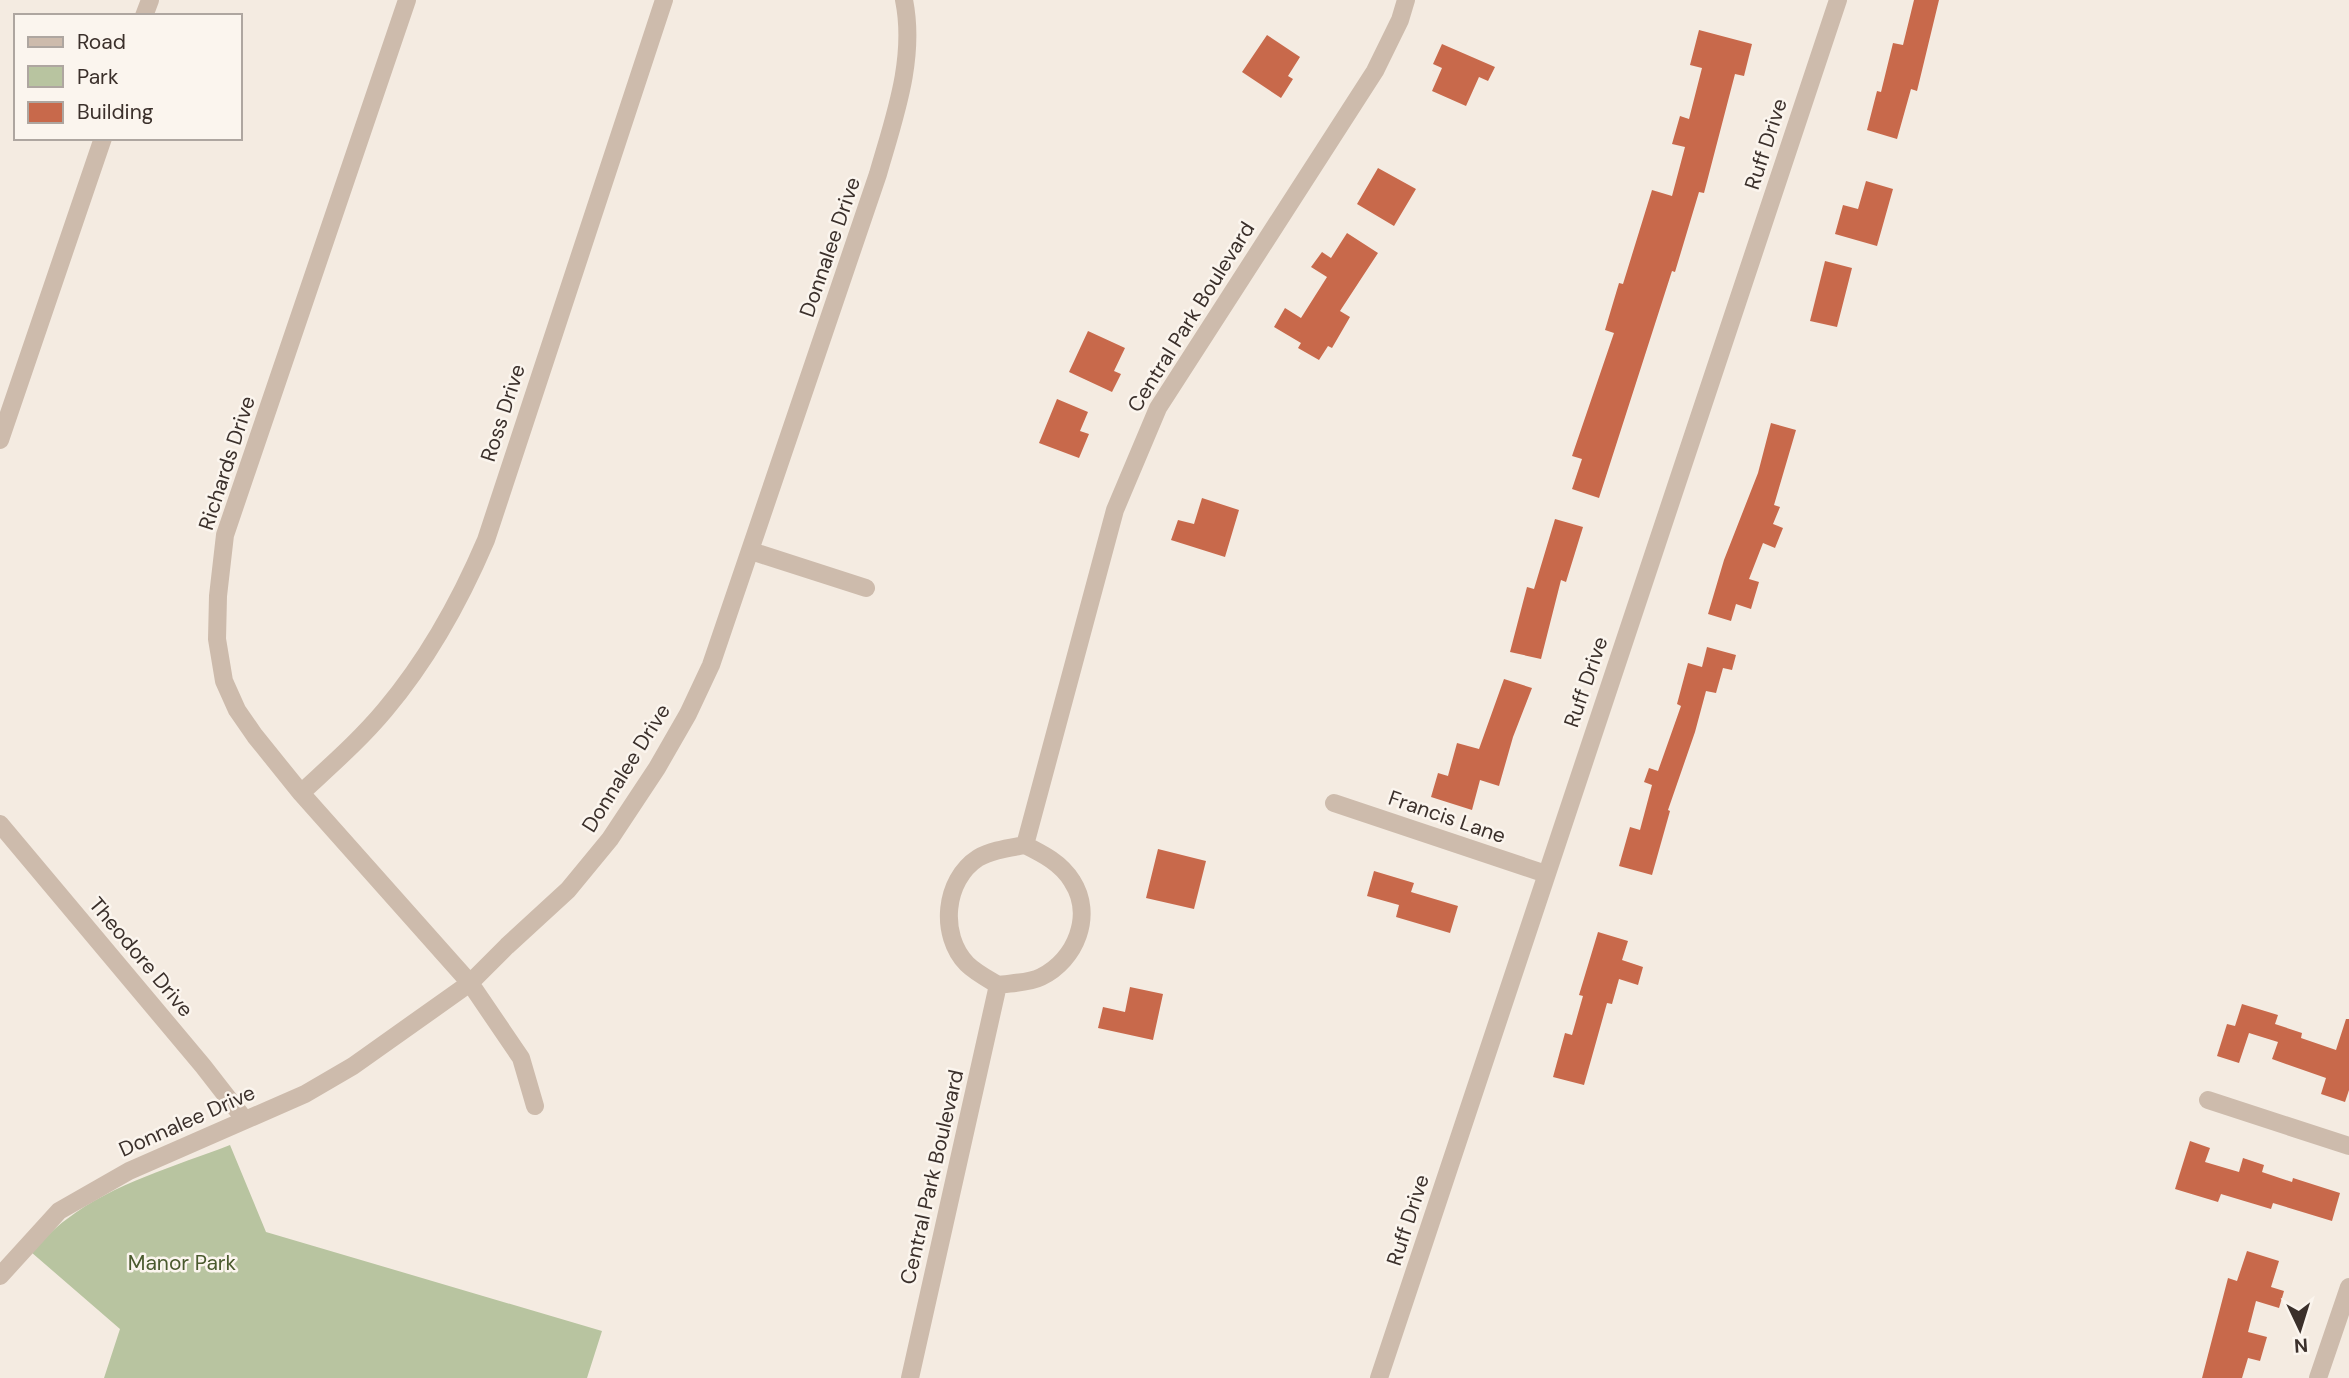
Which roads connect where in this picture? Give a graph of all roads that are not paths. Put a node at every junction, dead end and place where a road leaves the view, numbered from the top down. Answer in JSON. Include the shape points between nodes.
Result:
{"nodes":[{"id":1,"x":407,"y":0,"type":"edge"},
{"id":2,"x":664,"y":0,"type":"edge"},
{"id":3,"x":904,"y":0,"type":"edge"},
{"id":4,"x":1406,"y":0,"type":"edge"},
{"id":5,"x":1838,"y":0,"type":"edge"},
{"id":6,"x":102,"y":140,"type":"edge"},
{"id":7,"x":0,"y":440,"type":"edge"},
{"id":8,"x":751,"y":551,"type":"junction"},
{"id":9,"x":866,"y":588,"type":"dead end"},
{"id":10,"x":301,"y":793,"type":"junction"},
{"id":11,"x":1334,"y":803,"type":"dead end"},
{"id":12,"x":0,"y":824,"type":"edge"},
{"id":13,"x":1025,"y":845,"type":"junction"},
{"id":14,"x":1545,"y":874,"type":"junction"},
{"id":15,"x":470,"y":983,"type":"junction"},
{"id":16,"x":998,"y":985,"type":"junction"},
{"id":17,"x":2208,"y":1100,"type":"dead end"},
{"id":18,"x":535,"y":1106,"type":"dead end"},
{"id":19,"x":245,"y":1120,"type":"junction"},
{"id":20,"x":2349,"y":1146,"type":"edge"},
{"id":21,"x":0,"y":1276,"type":"edge"},
{"id":22,"x":2349,"y":1287,"type":"edge"},
{"id":23,"x":910,"y":1378,"type":"edge"},
{"id":24,"x":1379,"y":1378,"type":"edge"},
{"id":25,"x":2318,"y":1378,"type":"edge"}],
"edges":[{"from":1,"to":10,"type":"street","name":"Richards Drive","via":[[225,535],[217,639],[224,681],[255,737]]},
{"from":2,"to":10,"type":"street","name":"Ross Drive","via":[[486,540],[466,586],[419,667],[384,711]]},
{"from":3,"to":8,"type":"street","name":"Donnalee Drive","via":[[909,34],[896,113]]},
{"from":4,"to":13,"type":"street","name":"Central Park Boulevard","via":[[1375,71],[1158,408],[1115,510]]},
{"from":5,"to":14,"type":"street","name":"Ruff Drive"},
{"from":6,"to":7,"type":"street"},
{"from":8,"to":9,"type":"street"},
{"from":8,"to":15,"type":"street","name":"Donnalee Drive","via":[[711,665],[657,768],[610,839],[568,890]]},
{"from":10,"to":15,"type":"street","name":"Richards Drive"},
{"from":11,"to":14,"type":"street","name":"Francis Lane"},
{"from":12,"to":19,"type":"street","name":"Theodore Drive"},
{"from":13,"to":16,"type":"street","via":[[979,857],[963,870],[951,893],[948,933],[966,963]]},
{"from":13,"to":16,"type":"street","via":[[1052,858],[1072,881],[1082,918],[1077,941],[1055,969],[1038,978]]},
{"from":14,"to":24,"type":"street","name":"Ruff Drive"},
{"from":15,"to":18,"type":"street","name":"Richards Drive","via":[[521,1058]]},
{"from":15,"to":19,"type":"street","name":"Donnalee Drive","via":[[353,1066],[305,1094]]},
{"from":16,"to":23,"type":"street","name":"Central Park Boulevard"},
{"from":17,"to":20,"type":"street"},
{"from":19,"to":21,"type":"street","name":"Donnalee Drive","via":[[129,1171],[59,1211]]},
{"from":22,"to":25,"type":"street"}]}
